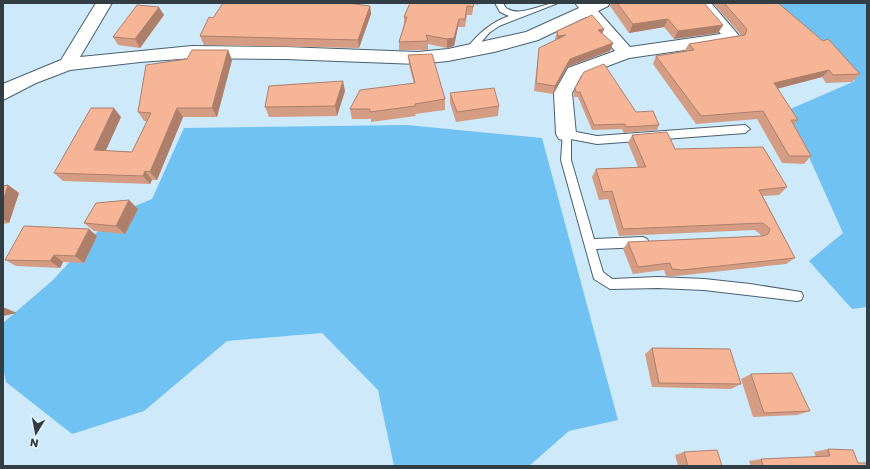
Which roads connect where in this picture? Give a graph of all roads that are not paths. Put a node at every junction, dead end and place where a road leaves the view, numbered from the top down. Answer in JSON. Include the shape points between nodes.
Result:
{"nodes":[{"id":1,"x":104,"y":3,"type":"edge"},
{"id":2,"x":554,"y":3,"type":"edge"},
{"id":3,"x":702,"y":3,"type":"edge"},
{"id":4,"x":500,"y":5,"type":"edge"},
{"id":5,"x":591,"y":5,"type":"edge"},
{"id":6,"x":521,"y":15,"type":"junction"},
{"id":7,"x":488,"y":28,"type":"junction"},
{"id":8,"x":469,"y":51,"type":"junction"},
{"id":9,"x":626,"y":53,"type":"junction"},
{"id":10,"x":67,"y":64,"type":"junction"},
{"id":11,"x":3,"y":94,"type":"edge"},
{"id":12,"x":745,"y":129,"type":"dead end"},
{"id":13,"x":566,"y":134,"type":"junction"},
{"id":14,"x":653,"y":241,"type":"edge"},
{"id":15,"x":590,"y":244,"type":"junction"},
{"id":16,"x":797,"y":296,"type":"dead end"}],
"edges":[{"from":1,"to":10,"type":"street"},
{"from":2,"to":6,"type":"lane"},
{"from":3,"to":9,"type":"street","via":[[733,38]]},
{"from":4,"to":6,"type":"lane","via":[[504,11]]},
{"from":4,"to":7,"type":"lane"},
{"from":5,"to":8,"type":"street","via":[[532,36]]},
{"from":5,"to":9,"type":"street"},
{"from":6,"to":7,"type":"lane"},
{"from":7,"to":8,"type":"lane"},
{"from":8,"to":10,"type":"street","via":[[418,58],[192,52]]},
{"from":9,"to":13,"type":"street","via":[[574,72],[563,92]]},
{"from":10,"to":11,"type":"street","via":[[30,79]]},
{"from":12,"to":13,"type":"lane","via":[[598,140]]},
{"from":13,"to":15,"type":"lane","via":[[566,160]]},
{"from":14,"to":15,"type":"lane"},
{"from":15,"to":16,"type":"lane","via":[[598,275],[610,284],[650,281],[722,285]]}]}
